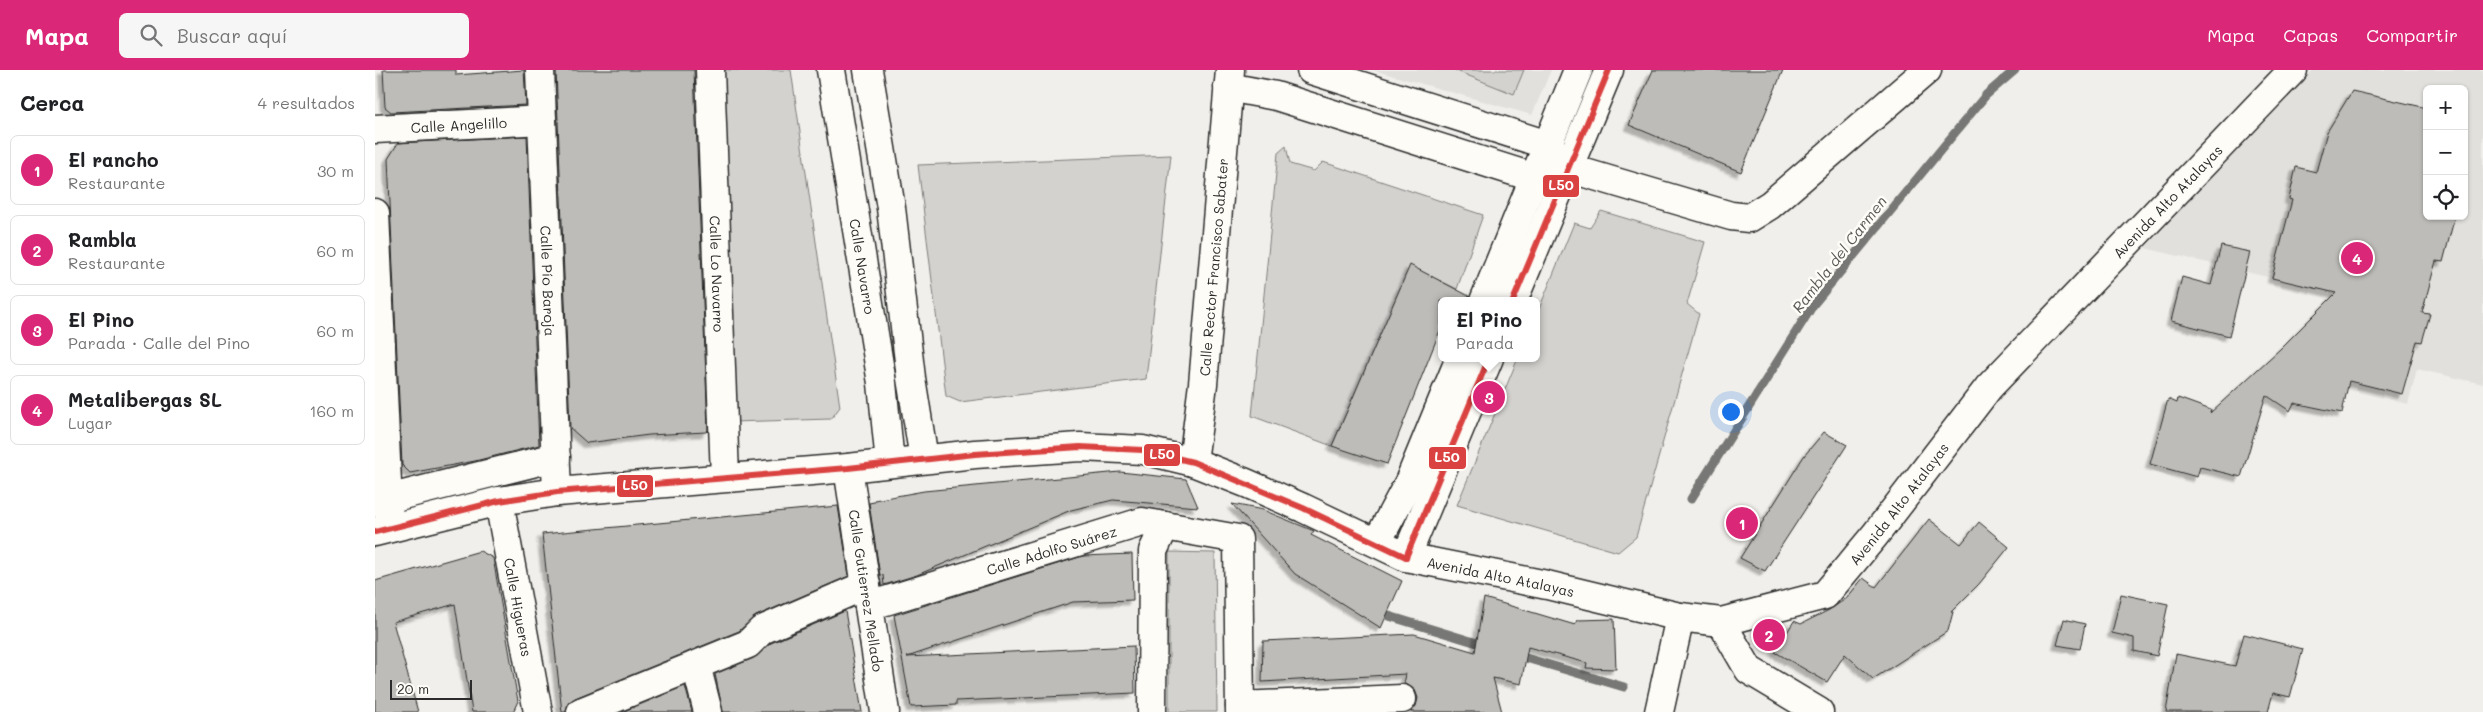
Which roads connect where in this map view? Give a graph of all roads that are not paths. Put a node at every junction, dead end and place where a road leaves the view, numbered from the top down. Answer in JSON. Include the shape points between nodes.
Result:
{"nodes":[{"id":1,"x":540,"y":70,"type":"edge"},
{"id":2,"x":710,"y":70,"type":"edge"},
{"id":3,"x":831,"y":70,"type":"edge"},
{"id":4,"x":868,"y":70,"type":"edge"},
{"id":5,"x":1311,"y":70,"type":"edge"},
{"id":6,"x":1578,"y":70,"type":"edge"},
{"id":7,"x":1609,"y":70,"type":"edge"},
{"id":8,"x":1927,"y":70,"type":"edge"},
{"id":9,"x":2293,"y":70,"type":"edge"},
{"id":10,"x":1229,"y":79,"type":"edge"},
{"id":11,"x":542,"y":120,"type":"junction"},
{"id":12,"x":375,"y":130,"type":"edge"},
{"id":13,"x":1548,"y":145,"type":"junction"},
{"id":14,"x":1568,"y":168,"type":"junction"},
{"id":15,"x":1535,"y":178,"type":"junction"},
{"id":16,"x":375,"y":213,"type":"edge"},
{"id":17,"x":1486,"y":297,"type":"edge"},
{"id":18,"x":1515,"y":297,"type":"edge"},
{"id":19,"x":1458,"y":362,"type":"edge"},
{"id":20,"x":1487,"y":362,"type":"edge"},
{"id":21,"x":555,"y":457,"type":"junction"},
{"id":22,"x":924,"y":459,"type":"junction"},
{"id":23,"x":1193,"y":462,"type":"junction"},
{"id":24,"x":891,"y":464,"type":"junction"},
{"id":25,"x":848,"y":468,"type":"junction"},
{"id":26,"x":725,"y":478,"type":"junction"},
{"id":27,"x":557,"y":492,"type":"junction"},
{"id":28,"x":381,"y":500,"type":"edge"},
{"id":29,"x":499,"y":501,"type":"junction"},
{"id":30,"x":1165,"y":526,"type":"junction"},
{"id":31,"x":382,"y":530,"type":"edge"},
{"id":32,"x":1377,"y":542,"type":"junction"},
{"id":33,"x":1406,"y":557,"type":"junction"},
{"id":34,"x":868,"y":596,"type":"junction"},
{"id":35,"x":1680,"y":617,"type":"junction"},
{"id":36,"x":1721,"y":622,"type":"junction"},
{"id":37,"x":696,"y":665,"type":"junction"},
{"id":38,"x":1402,"y":698,"type":"dead end"},
{"id":39,"x":1240,"y":709,"type":"edge"},
{"id":40,"x":538,"y":712,"type":"edge"},
{"id":41,"x":581,"y":712,"type":"edge"},
{"id":42,"x":707,"y":712,"type":"edge"},
{"id":43,"x":885,"y":712,"type":"edge"},
{"id":44,"x":1143,"y":712,"type":"edge"},
{"id":45,"x":1152,"y":712,"type":"edge"},
{"id":46,"x":1659,"y":712,"type":"edge"},
{"id":47,"x":1819,"y":712,"type":"edge"}],
"edges":[{"from":1,"to":11,"type":"street","name":"Calle Pío Baroja"},
{"from":2,"to":26,"type":"street","name":"Calle Lo Navarro"},
{"from":3,"to":24,"type":"street","name":"Calle Navarro"},
{"from":4,"to":22,"type":"street","via":[[891,208]]},
{"from":5,"to":13,"type":"street"},
{"from":6,"to":13,"type":"street"},
{"from":7,"to":14,"type":"street"},
{"from":8,"to":14,"type":"street","via":[[1770,205],[1749,218],[1731,216]]},
{"from":9,"to":36,"type":"street","name":"Avenida Alto Atalayas","via":[[1989,387],[1825,595]]},
{"from":10,"to":15,"type":"street"},
{"from":10,"to":23,"type":"street","name":"Calle Rector Francisco Sabater","via":[[1203,384]]},
{"from":11,"to":12,"type":"street","name":"Calle Angelillo"},
{"from":11,"to":21,"type":"street","name":"Calle Pío Baroja"},
{"from":13,"to":14,"type":"street"},
{"from":13,"to":15,"type":"street"},
{"from":14,"to":15,"type":"street"},
{"from":14,"to":18,"type":"street"},
{"from":15,"to":17,"type":"street"},
{"from":16,"to":28,"type":"street"},
{"from":19,"to":32,"type":"street","via":[[1409,482]]},
{"from":20,"to":33,"type":"street"},
{"from":21,"to":27,"type":"street","name":"Calle Pío Baroja"},
{"from":21,"to":28,"type":"street"},
{"from":22,"to":23,"type":"street","name":"Avenida Alto Atalayas","via":[[1080,447],[1143,450]]},
{"from":22,"to":24,"type":"street","name":"Avenida Alto Atalayas"},
{"from":23,"to":32,"type":"street","name":"Avenida Alto Atalayas"},
{"from":24,"to":25,"type":"street","name":"Avenida Alto Atalayas"},
{"from":25,"to":26,"type":"street","name":"Avenida Alto Atalayas"},
{"from":25,"to":34,"type":"street","name":"Calle Gutierrez Mellado"},
{"from":26,"to":27,"type":"street","name":"Avenida Alto Atalayas"},
{"from":27,"to":29,"type":"street","name":"Avenida Alto Atalayas"},
{"from":28,"to":31,"type":"street"},
{"from":29,"to":31,"type":"street","name":"Avenida Alto Atalayas"},
{"from":29,"to":40,"type":"street","name":"Calle Higueras"},
{"from":30,"to":34,"type":"street","name":"Calle Adolfo Suárez","via":[[1142,522]]},
{"from":30,"to":39,"type":"street","name":"Calle Adolfo Suárez","via":[[1238,539]]},
{"from":30,"to":45,"type":"street","via":[[1153,551]]},
{"from":32,"to":33,"type":"street","name":"Avenida Alto Atalayas"},
{"from":33,"to":35,"type":"street","name":"Avenida Alto Atalayas","via":[[1547,585]]},
{"from":34,"to":37,"type":"street","name":"Calle Adolfo Suárez","via":[[762,630],[747,644]]},
{"from":34,"to":43,"type":"street","name":"Calle Gutierrez Mellado"},
{"from":35,"to":36,"type":"street","name":"Avenida Alto Atalayas"},
{"from":35,"to":46,"type":"street"},
{"from":36,"to":47,"type":"street","via":[[1749,670]]},
{"from":37,"to":41,"type":"street","name":"Calle Adolfo Suárez"},
{"from":37,"to":42,"type":"street"},
{"from":38,"to":39,"type":"street"},
{"from":44,"to":45,"type":"street"}]}
